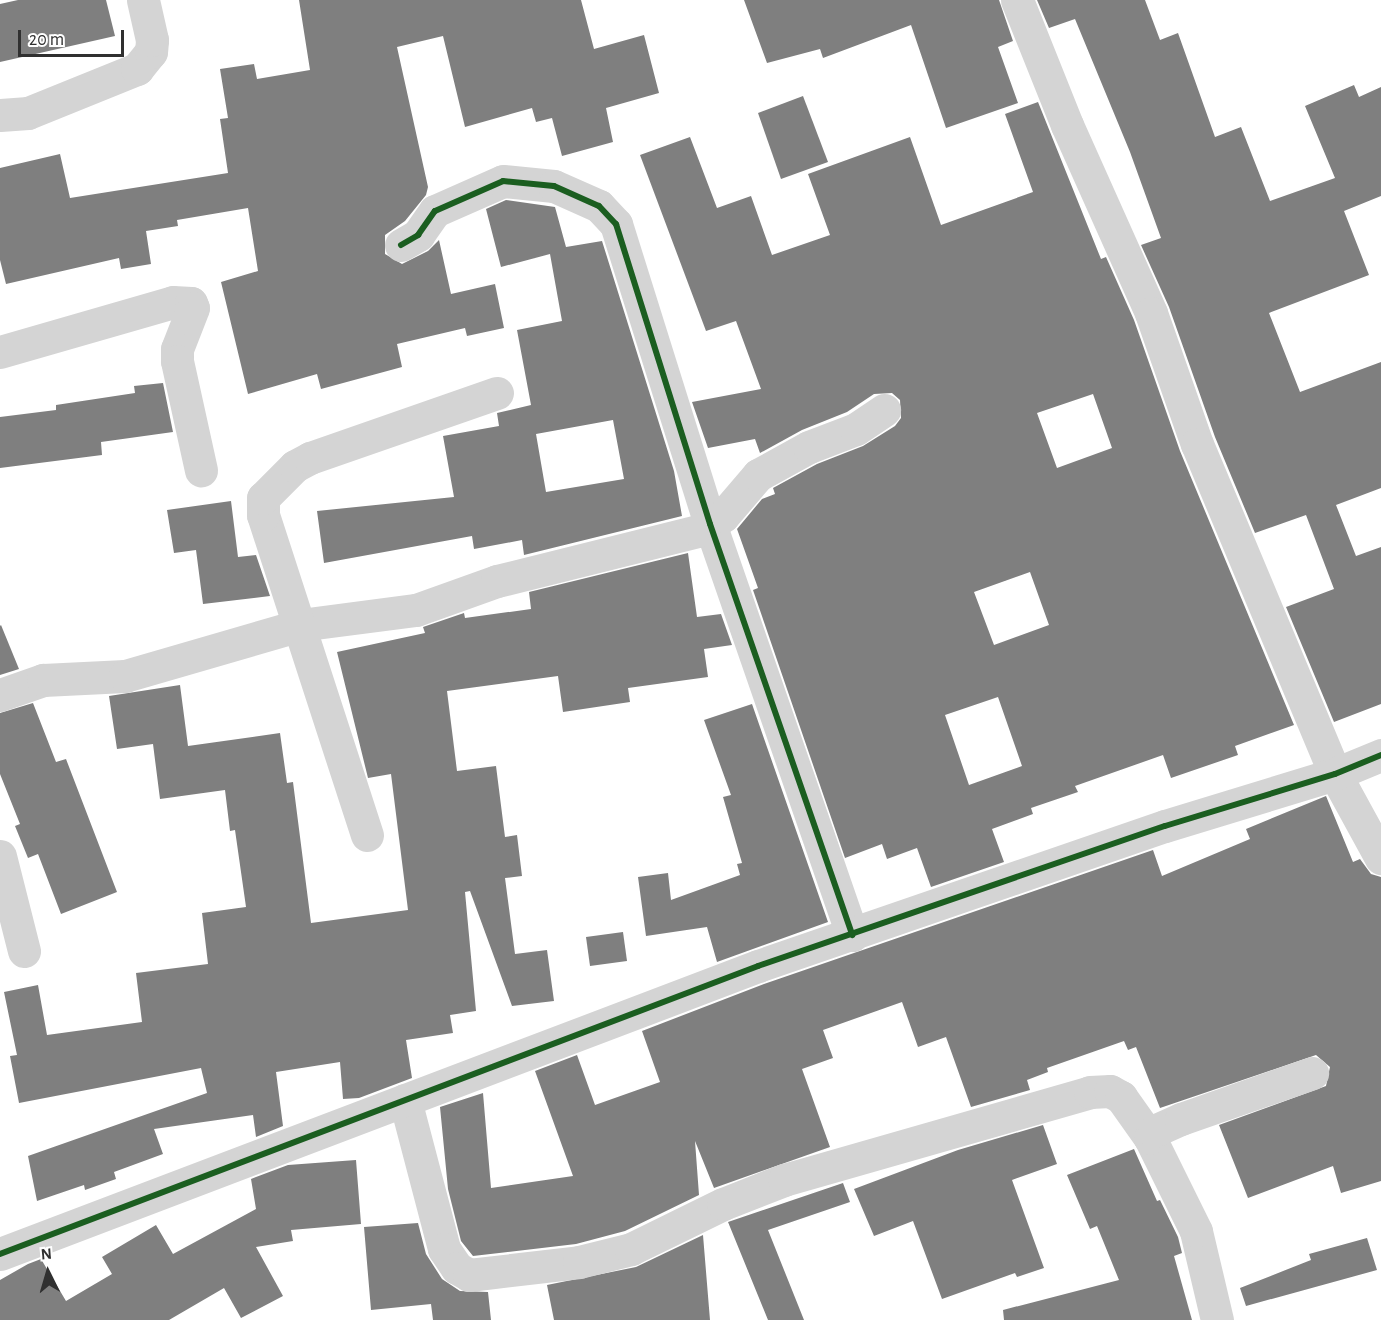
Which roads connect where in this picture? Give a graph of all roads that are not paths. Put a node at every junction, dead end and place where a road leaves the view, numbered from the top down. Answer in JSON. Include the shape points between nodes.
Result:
{"nodes":[{"id":1,"x":143,"y":0,"type":"edge"},
{"id":2,"x":1017,"y":0,"type":"edge"},
{"id":3,"x":0,"y":115,"type":"edge"},
{"id":4,"x":401,"y":245,"type":"dead end"},
{"id":5,"x":0,"y":352,"type":"edge"},
{"id":6,"x":496,"y":393,"type":"dead end"},
{"id":7,"x":884,"y":410,"type":"dead end"},
{"id":8,"x":201,"y":470,"type":"dead end"},
{"id":9,"x":710,"y":524,"type":"junction"},
{"id":10,"x":300,"y":625,"type":"junction"},
{"id":11,"x":0,"y":695,"type":"edge"},
{"id":12,"x":1381,"y":755,"type":"edge"},
{"id":13,"x":1335,"y":774,"type":"junction"},
{"id":14,"x":367,"y":835,"type":"dead end"},
{"id":15,"x":0,"y":856,"type":"edge"},
{"id":16,"x":1381,"y":858,"type":"edge"},
{"id":17,"x":852,"y":935,"type":"junction"},
{"id":18,"x":24,"y":951,"type":"dead end"},
{"id":19,"x":1312,"y":1073,"type":"dead end"},
{"id":20,"x":405,"y":1100,"type":"junction"},
{"id":21,"x":1150,"y":1138,"type":"junction"},
{"id":22,"x":0,"y":1254,"type":"edge"},
{"id":23,"x":1217,"y":1320,"type":"edge"}],
"edges":[{"from":1,"to":3,"type":"street","via":[[151,52],[137,69],[28,113]]},
{"from":2,"to":13,"type":"street","via":[[1067,125],[1151,312],[1197,444]]},
{"from":4,"to":9,"type":"street","via":[[418,235],[435,211],[503,181],[554,186],[599,206],[616,224]]},
{"from":5,"to":8,"type":"street","via":[[173,302],[191,303],[193,308],[177,349],[177,361]]},
{"from":6,"to":10,"type":"street","via":[[310,458],[295,466],[263,498],[263,515]]},
{"from":7,"to":9,"type":"street","via":[[856,429],[809,447],[758,476],[723,516]]},
{"from":9,"to":10,"type":"street","via":[[640,548],[497,581],[416,610]]},
{"from":9,"to":17,"type":"street"},
{"from":10,"to":11,"type":"street","via":[[125,676],[43,680]]},
{"from":10,"to":14,"type":"street"},
{"from":12,"to":13,"type":"street"},
{"from":13,"to":16,"type":"street"},
{"from":13,"to":17,"type":"street","via":[[1165,826]]},
{"from":15,"to":18,"type":"street"},
{"from":17,"to":20,"type":"street"},
{"from":19,"to":21,"type":"street","via":[[1181,1119],[1154,1131]]},
{"from":20,"to":21,"type":"street","via":[[444,1249],[457,1268],[469,1275],[579,1262],[631,1249],[723,1204],[784,1180],[1090,1092],[1110,1091],[1121,1097]]},
{"from":20,"to":22,"type":"street"},
{"from":21,"to":23,"type":"street","via":[[1196,1231]]}]}
